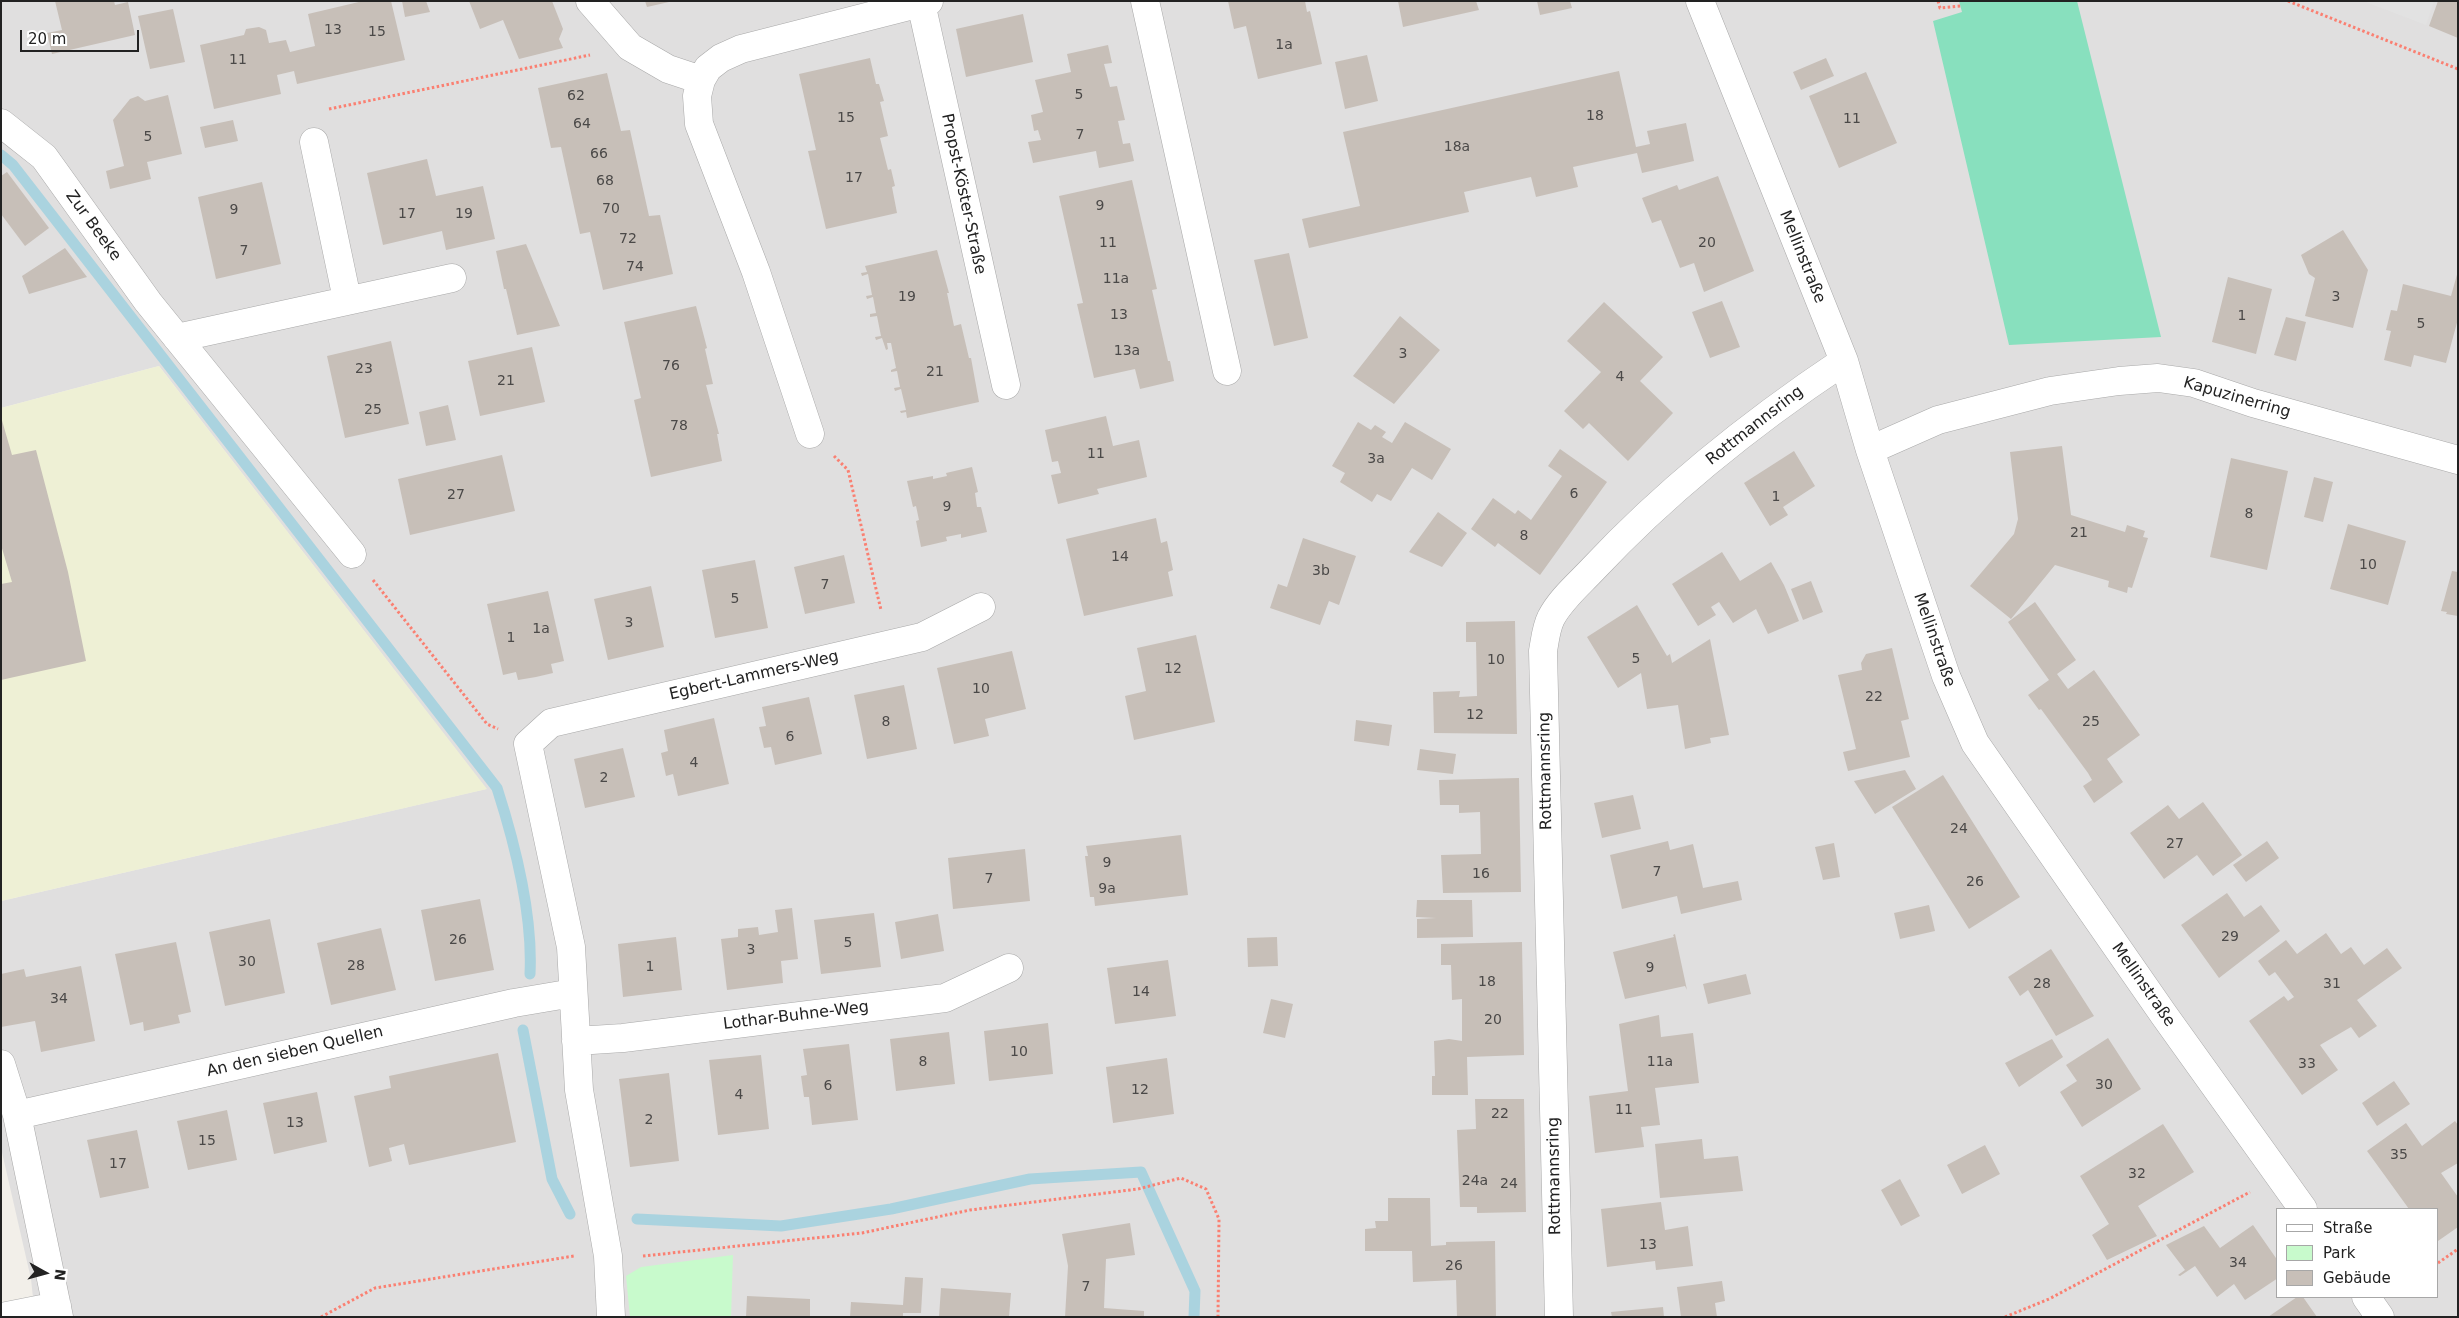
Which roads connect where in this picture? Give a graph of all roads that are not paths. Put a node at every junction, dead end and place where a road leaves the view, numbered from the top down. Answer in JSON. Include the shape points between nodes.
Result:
{"nodes":[{"id":1,"x":590,"y":1,"type":"edge"},
{"id":2,"x":1145,"y":1,"type":"edge"},
{"id":3,"x":1700,"y":1,"type":"edge"},
{"id":4,"x":925,"y":2,"type":"edge"},
{"id":5,"x":701,"y":80,"type":"junction"},
{"id":6,"x":1,"y":123,"type":"edge"},
{"id":7,"x":314,"y":142,"type":"road end"},
{"id":8,"x":452,"y":278,"type":"dead end"},
{"id":9,"x":347,"y":299,"type":"junction"},
{"id":10,"x":177,"y":338,"type":"junction"},
{"id":11,"x":1844,"y":361,"type":"junction"},
{"id":12,"x":1227,"y":371,"type":"dead end"},
{"id":13,"x":1006,"y":385,"type":"dead end"},
{"id":14,"x":810,"y":434,"type":"road end"},
{"id":15,"x":1870,"y":450,"type":"junction"},
{"id":16,"x":2458,"y":460,"type":"edge"},
{"id":17,"x":352,"y":554,"type":"road end"},
{"id":18,"x":981,"y":607,"type":"dead end"},
{"id":19,"x":1009,"y":968,"type":"dead end"},
{"id":20,"x":573,"y":993,"type":"junction"},
{"id":21,"x":576,"y":1041,"type":"junction"},
{"id":22,"x":1,"y":1064,"type":"edge"},
{"id":23,"x":17,"y":1114,"type":"junction"},
{"id":24,"x":2302,"y":1208,"type":"edge"},
{"id":25,"x":2367,"y":1298,"type":"edge"},
{"id":26,"x":58,"y":1311,"type":"edge"},
{"id":27,"x":1,"y":1317,"type":"edge"},
{"id":28,"x":611,"y":1317,"type":"edge"},
{"id":29,"x":1559,"y":1317,"type":"edge"},
{"id":30,"x":2380,"y":1317,"type":"edge"}],
"edges":[{"from":1,"to":5,"type":"street","via":[[630,47],[668,70]]},
{"from":2,"to":12,"type":"street"},
{"from":3,"to":11,"type":"street","name":"Mellinstraße"},
{"from":4,"to":5,"type":"street","name":"Propst-Köster-Straße","via":[[741,49],[708,68]]},
{"from":4,"to":13,"type":"street","name":"Propst-Köster-Straße"},
{"from":5,"to":14,"type":"street","via":[[697,96],[699,124],[756,272]]},
{"from":6,"to":10,"type":"street","name":"Zur Beeke","via":[[44,156]]},
{"from":7,"to":9,"type":"street"},
{"from":8,"to":9,"type":"street"},
{"from":9,"to":10,"type":"street"},
{"from":10,"to":17,"type":"street","name":"Zur Beeke"},
{"from":11,"to":15,"type":"street","name":"Mellinstraße"},
{"from":11,"to":29,"type":"street","name":"Rottmannsring","via":[[1741,433],[1620,542],[1558,607],[1546,632],[1543,651]]},
{"from":15,"to":16,"type":"street","name":"Kapuzinerring","via":[[1938,420],[2050,391],[2158,378],[2194,383]]},
{"from":15,"to":24,"type":"street","name":"Mellinstraße","via":[[1946,676],[1975,743]]},
{"from":18,"to":20,"type":"street","name":"Egbert-Lammers-Weg","via":[[922,637],[551,722],[528,744],[571,947]]},
{"from":19,"to":21,"type":"street","name":"Lothar-Buhne-Weg","via":[[945,998],[633,1037]]},
{"from":20,"to":21,"type":"street"},
{"from":20,"to":23,"type":"street","name":"An den sieben Quellen","via":[[514,1003]]},
{"from":21,"to":28,"type":"street","via":[[579,1090],[608,1256]]},
{"from":22,"to":23,"type":"street"},
{"from":23,"to":26,"type":"street"},
{"from":25,"to":30,"type":"street"},
{"from":26,"to":27,"type":"street"}]}
